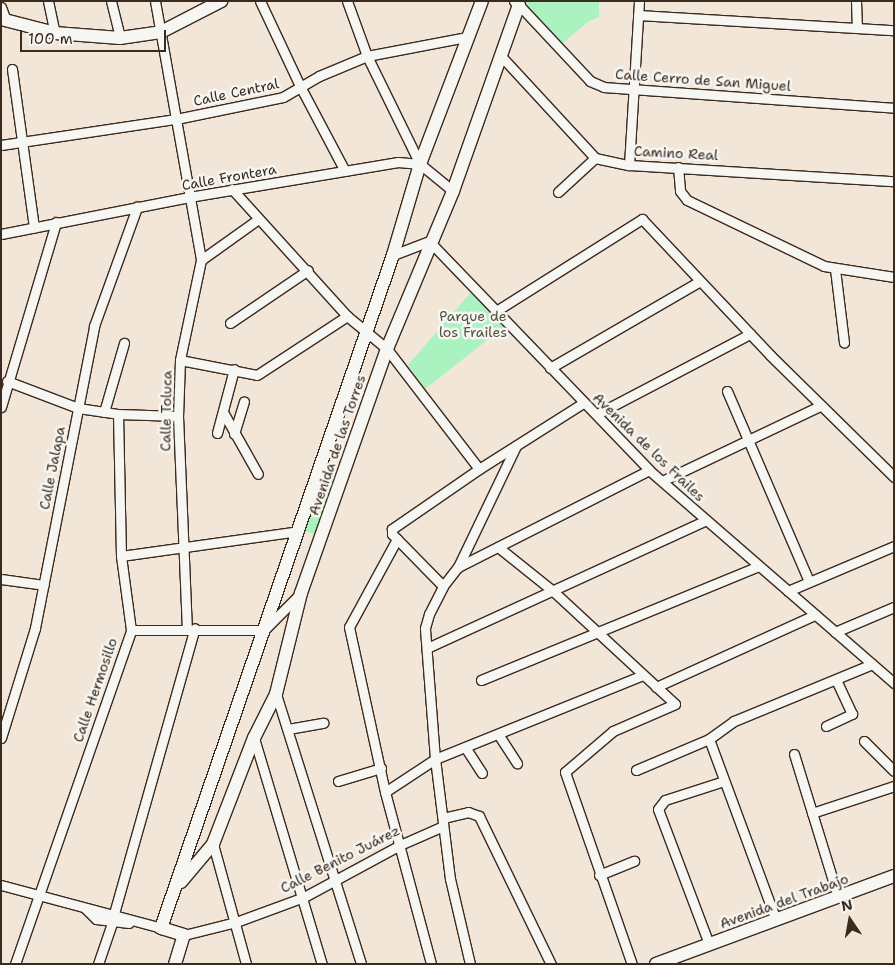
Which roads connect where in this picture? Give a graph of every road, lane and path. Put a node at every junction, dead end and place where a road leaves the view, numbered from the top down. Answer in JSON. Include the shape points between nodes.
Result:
{"nodes":[{"id":1,"x":48,"y":1,"type":"edge"},
{"id":2,"x":111,"y":1,"type":"edge"},
{"id":3,"x":154,"y":1,"type":"edge"},
{"id":4,"x":221,"y":1,"type":"edge"},
{"id":5,"x":260,"y":1,"type":"edge"},
{"id":6,"x":347,"y":1,"type":"edge"},
{"id":7,"x":482,"y":1,"type":"edge"},
{"id":8,"x":639,"y":1,"type":"edge"},
{"id":9,"x":856,"y":1,"type":"edge"},
{"id":10,"x":517,"y":3,"type":"edge"},
{"id":11,"x":1,"y":7,"type":"edge"},
{"id":12,"x":638,"y":15,"type":"junction"},
{"id":13,"x":4,"y":20,"type":"edge"},
{"id":14,"x":857,"y":28,"type":"junction"},
{"id":15,"x":894,"y":30,"type":"edge"},
{"id":16,"x":161,"y":32,"type":"junction"},
{"id":17,"x":55,"y":33,"type":"junction"},
{"id":18,"x":467,"y":37,"type":"junction"},
{"id":19,"x":120,"y":38,"type":"junction"},
{"id":20,"x":367,"y":56,"type":"junction"},
{"id":21,"x":501,"y":56,"type":"junction"},
{"id":22,"x":12,"y":69,"type":"dead end"},
{"id":23,"x":301,"y":88,"type":"junction"},
{"id":24,"x":632,"y":90,"type":"junction"},
{"id":25,"x":894,"y":108,"type":"edge"},
{"id":26,"x":176,"y":119,"type":"junction"},
{"id":27,"x":22,"y":142,"type":"junction"},
{"id":28,"x":1,"y":145,"type":"edge"},
{"id":29,"x":595,"y":158,"type":"junction"},
{"id":30,"x":420,"y":164,"type":"junction"},
{"id":31,"x":629,"y":165,"type":"junction"},
{"id":32,"x":678,"y":166,"type":"junction"},
{"id":33,"x":345,"y":171,"type":"junction"},
{"id":34,"x":894,"y":181,"type":"edge"},
{"id":35,"x":232,"y":189,"type":"junction"},
{"id":36,"x":452,"y":191,"type":"junction"},
{"id":37,"x":558,"y":192,"type":"dead end"},
{"id":38,"x":189,"y":197,"type":"junction"},
{"id":39,"x":137,"y":207,"type":"junction"},
{"id":40,"x":257,"y":220,"type":"junction"},
{"id":41,"x":56,"y":222,"type":"junction"},
{"id":42,"x":34,"y":227,"type":"junction"},
{"id":43,"x":1,"y":234,"type":"edge"},
{"id":44,"x":430,"y":241,"type":"junction"},
{"id":45,"x":393,"y":256,"type":"junction"},
{"id":46,"x":201,"y":260,"type":"junction"},
{"id":47,"x":834,"y":269,"type":"junction"},
{"id":48,"x":308,"y":270,"type":"junction"},
{"id":49,"x":894,"y":277,"type":"edge"},
{"id":50,"x":700,"y":281,"type":"junction"},
{"id":51,"x":496,"y":311,"type":"junction"},
{"id":52,"x":347,"y":316,"type":"junction"},
{"id":53,"x":230,"y":323,"type":"dead end"},
{"id":54,"x":365,"y":334,"type":"junction"},
{"id":55,"x":750,"y":334,"type":"junction"},
{"id":56,"x":844,"y":342,"type":"dead end"},
{"id":57,"x":124,"y":343,"type":"dead end"},
{"id":58,"x":387,"y":349,"type":"junction"},
{"id":59,"x":180,"y":360,"type":"junction"},
{"id":60,"x":234,"y":368,"type":"junction"},
{"id":61,"x":550,"y":368,"type":"junction"},
{"id":62,"x":7,"y":381,"type":"junction"},
{"id":63,"x":727,"y":391,"type":"dead end"},
{"id":64,"x":244,"y":401,"type":"dead end"},
{"id":65,"x":584,"y":403,"type":"junction"},
{"id":66,"x":820,"y":406,"type":"junction"},
{"id":67,"x":1,"y":407,"type":"edge"},
{"id":68,"x":78,"y":408,"type":"junction"},
{"id":69,"x":104,"y":412,"type":"junction"},
{"id":70,"x":223,"y":412,"type":"junction"},
{"id":71,"x":118,"y":414,"type":"junction"},
{"id":72,"x":597,"y":414,"type":"junction"},
{"id":73,"x":178,"y":416,"type":"junction"},
{"id":74,"x":217,"y":433,"type":"dead end"},
{"id":75,"x":234,"y":434,"type":"junction"},
{"id":76,"x":749,"y":442,"type":"junction"},
{"id":77,"x":516,"y":446,"type":"junction"},
{"id":78,"x":479,"y":469,"type":"junction"},
{"id":79,"x":649,"y":470,"type":"junction"},
{"id":80,"x":258,"y":474,"type":"dead end"},
{"id":81,"x":894,"y":477,"type":"edge"},
{"id":82,"x":662,"y":481,"type":"junction"},
{"id":83,"x":706,"y":520,"type":"junction"},
{"id":84,"x":298,"y":531,"type":"junction"},
{"id":85,"x":397,"y":539,"type":"junction"},
{"id":86,"x":894,"y":546,"type":"edge"},
{"id":87,"x":182,"y":547,"type":"junction"},
{"id":88,"x":498,"y":547,"type":"junction"},
{"id":89,"x":121,"y":556,"type":"junction"},
{"id":90,"x":759,"y":566,"type":"junction"},
{"id":91,"x":458,"y":567,"type":"junction"},
{"id":92,"x":1,"y":579,"type":"edge"},
{"id":93,"x":809,"y":581,"type":"junction"},
{"id":94,"x":44,"y":585,"type":"junction"},
{"id":95,"x":443,"y":586,"type":"junction"},
{"id":96,"x":553,"y":591,"type":"junction"},
{"id":97,"x":788,"y":591,"type":"junction"},
{"id":98,"x":302,"y":592,"type":"junction"},
{"id":99,"x":894,"y":607,"type":"edge"},
{"id":100,"x":815,"y":615,"type":"junction"},
{"id":101,"x":191,"y":628,"type":"junction"},
{"id":102,"x":131,"y":630,"type":"junction"},
{"id":103,"x":264,"y":630,"type":"junction"},
{"id":104,"x":835,"y":632,"type":"junction"},
{"id":105,"x":599,"y":634,"type":"junction"},
{"id":106,"x":427,"y":648,"type":"junction"},
{"id":107,"x":872,"y":664,"type":"junction"},
{"id":108,"x":643,"y":675,"type":"junction"},
{"id":109,"x":836,"y":679,"type":"junction"},
{"id":110,"x":481,"y":680,"type":"dead end"},
{"id":111,"x":894,"y":683,"type":"edge"},
{"id":112,"x":656,"y":688,"type":"junction"},
{"id":113,"x":276,"y":694,"type":"junction"},
{"id":114,"x":323,"y":723,"type":"dead end"},
{"id":115,"x":826,"y":726,"type":"dead end"},
{"id":116,"x":288,"y":729,"type":"junction"},
{"id":117,"x":498,"y":734,"type":"junction"},
{"id":118,"x":1,"y":738,"type":"edge"},
{"id":119,"x":254,"y":738,"type":"junction"},
{"id":120,"x":709,"y":739,"type":"junction"},
{"id":121,"x":864,"y":741,"type":"dead end"},
{"id":122,"x":465,"y":747,"type":"junction"},
{"id":123,"x":794,"y":754,"type":"dead end"},
{"id":124,"x":435,"y":759,"type":"junction"},
{"id":125,"x":517,"y":763,"type":"dead end"},
{"id":126,"x":381,"y":768,"type":"junction"},
{"id":127,"x":636,"y":770,"type":"dead end"},
{"id":128,"x":894,"y":770,"type":"edge"},
{"id":129,"x":482,"y":773,"type":"dead end"},
{"id":130,"x":338,"y":781,"type":"dead end"},
{"id":131,"x":724,"y":781,"type":"junction"},
{"id":132,"x":894,"y":786,"type":"edge"},
{"id":133,"x":385,"y":792,"type":"junction"},
{"id":134,"x":812,"y":813,"type":"junction"},
{"id":135,"x":443,"y":822,"type":"junction"},
{"id":136,"x":214,"y":844,"type":"junction"},
{"id":137,"x":400,"y":845,"type":"junction"},
{"id":138,"x":634,"y":861,"type":"dead end"},
{"id":139,"x":599,"y":875,"type":"junction"},
{"id":140,"x":894,"y":876,"type":"edge"},
{"id":141,"x":336,"y":881,"type":"junction"},
{"id":142,"x":1,"y":885,"type":"edge"},
{"id":143,"x":176,"y":888,"type":"junction"},
{"id":144,"x":39,"y":894,"type":"junction"},
{"id":145,"x":304,"y":897,"type":"junction"},
{"id":146,"x":838,"y":897,"type":"junction"},
{"id":147,"x":112,"y":920,"type":"junction"},
{"id":148,"x":776,"y":920,"type":"junction"},
{"id":149,"x":236,"y":922,"type":"junction"},
{"id":150,"x":161,"y":928,"type":"junction"},
{"id":151,"x":184,"y":935,"type":"junction"},
{"id":152,"x":709,"y":944,"type":"junction"},
{"id":153,"x":682,"y":959,"type":"edge"},
{"id":154,"x":15,"y":964,"type":"edge"},
{"id":155,"x":98,"y":964,"type":"edge"},
{"id":156,"x":175,"y":964,"type":"edge"},
{"id":157,"x":246,"y":964,"type":"edge"},
{"id":158,"x":322,"y":964,"type":"edge"},
{"id":159,"x":361,"y":964,"type":"edge"},
{"id":160,"x":431,"y":964,"type":"edge"},
{"id":161,"x":470,"y":964,"type":"edge"},
{"id":162,"x":551,"y":964,"type":"edge"},
{"id":163,"x":632,"y":964,"type":"edge"},
{"id":164,"x":656,"y":964,"type":"edge"}],
"edges":[{"from":1,"to":17,"type":"street"},
{"from":2,"to":19,"type":"street"},
{"from":3,"to":16,"type":"street","name":"Calle Toluca"},
{"from":4,"to":16,"type":"street"},
{"from":5,"to":23,"type":"street"},
{"from":6,"to":20,"type":"street"},
{"from":7,"to":18,"type":"street","name":"Avenida de las Torres"},
{"from":8,"to":12,"type":"street"},
{"from":9,"to":14,"type":"street"},
{"from":10,"to":21,"type":"street","name":"Avenida de las Torres"},
{"from":10,"to":24,"type":"street","name":"Calle Cerro de San Miguel","via":[[590,81],[604,88]]},
{"from":11,"to":13,"type":"street"},
{"from":12,"to":14,"type":"street"},
{"from":12,"to":24,"type":"street"},
{"from":13,"to":17,"type":"street"},
{"from":14,"to":15,"type":"street"},
{"from":16,"to":19,"type":"street"},
{"from":16,"to":26,"type":"street","name":"Calle Toluca"},
{"from":17,"to":19,"type":"street"},
{"from":18,"to":20,"type":"street","name":"Calle Central"},
{"from":18,"to":30,"type":"street","name":"Avenida de las Torres"},
{"from":20,"to":23,"type":"street","name":"Calle Central","via":[[318,76]]},
{"from":20,"to":30,"type":"street"},
{"from":21,"to":29,"type":"street"},
{"from":21,"to":36,"type":"street","name":"Avenida de las Torres"},
{"from":22,"to":27,"type":"street"},
{"from":23,"to":26,"type":"street","name":"Calle Central","via":[[283,97]]},
{"from":23,"to":33,"type":"street"},
{"from":24,"to":25,"type":"street","name":"Calle Cerro de San Miguel"},
{"from":24,"to":31,"type":"street"},
{"from":26,"to":27,"type":"street","name":"Calle Central"},
{"from":26,"to":38,"type":"street","name":"Calle Toluca"},
{"from":27,"to":28,"type":"street","name":"Calle Central"},
{"from":27,"to":42,"type":"street"},
{"from":29,"to":31,"type":"street","name":"Camino Real"},
{"from":29,"to":37,"type":"street"},
{"from":30,"to":33,"type":"street","name":"Calle Frontera","via":[[398,162]]},
{"from":30,"to":36,"type":"street"},
{"from":30,"to":45,"type":"street","name":"Avenida de las Torres"},
{"from":31,"to":32,"type":"street","name":"Camino Real"},
{"from":32,"to":34,"type":"street","name":"Camino Real"},
{"from":32,"to":47,"type":"street","via":[[680,191],[687,200]]},
{"from":33,"to":35,"type":"street","name":"Calle Frontera"},
{"from":35,"to":38,"type":"street","name":"Calle Frontera"},
{"from":35,"to":40,"type":"street"},
{"from":36,"to":44,"type":"street","name":"Avenida de las Torres"},
{"from":38,"to":39,"type":"street","name":"Calle Frontera"},
{"from":38,"to":46,"type":"street","name":"Calle Toluca"},
{"from":39,"to":41,"type":"street","name":"Calle Frontera"},
{"from":39,"to":68,"type":"street","name":"Calle Jalapa","via":[[94,326]]},
{"from":40,"to":46,"type":"street"},
{"from":40,"to":48,"type":"street"},
{"from":41,"to":42,"type":"street","name":"Calle Frontera"},
{"from":41,"to":62,"type":"street"},
{"from":42,"to":43,"type":"street","name":"Calle Frontera"},
{"from":44,"to":45,"type":"street"},
{"from":44,"to":51,"type":"street","name":"Avenida de los Frailes"},
{"from":44,"to":58,"type":"street","name":"Avenida de las Torres"},
{"from":45,"to":54,"type":"street","name":"Avenida de las Torres"},
{"from":46,"to":59,"type":"street","name":"Calle Toluca"},
{"from":47,"to":49,"type":"street"},
{"from":47,"to":56,"type":"street"},
{"from":48,"to":52,"type":"street"},
{"from":48,"to":53,"type":"street"},
{"from":50,"to":51,"type":"street","via":[[642,219]]},
{"from":50,"to":55,"type":"street"},
{"from":50,"to":61,"type":"street"},
{"from":51,"to":61,"type":"street","name":"Avenida de los Frailes"},
{"from":52,"to":54,"type":"street"},
{"from":52,"to":60,"type":"street","via":[[263,373],[252,375]]},
{"from":54,"to":58,"type":"street"},
{"from":54,"to":84,"type":"street","name":"Avenida de las Torres"},
{"from":55,"to":66,"type":"street"},
{"from":55,"to":72,"type":"street"},
{"from":57,"to":69,"type":"street"},
{"from":58,"to":78,"type":"street"},
{"from":58,"to":98,"type":"street","name":"Avenida de las Torres"},
{"from":59,"to":60,"type":"street"},
{"from":59,"to":73,"type":"street","name":"Calle Toluca"},
{"from":60,"to":70,"type":"street"},
{"from":61,"to":65,"type":"street","name":"Avenida de los Frailes"},
{"from":62,"to":67,"type":"street"},
{"from":62,"to":68,"type":"street"},
{"from":63,"to":76,"type":"street"},
{"from":64,"to":75,"type":"street"},
{"from":65,"to":72,"type":"street","name":"Avenida de los Frailes"},
{"from":65,"to":77,"type":"street"},
{"from":66,"to":76,"type":"street"},
{"from":66,"to":81,"type":"street"},
{"from":68,"to":69,"type":"street"},
{"from":68,"to":94,"type":"street","name":"Calle Jalapa"},
{"from":69,"to":71,"type":"street"},
{"from":70,"to":74,"type":"street"},
{"from":70,"to":75,"type":"street"},
{"from":71,"to":73,"type":"street"},
{"from":71,"to":89,"type":"street","name":"Calle Hermosillo"},
{"from":72,"to":79,"type":"street","name":"Avenida de los Frailes"},
{"from":73,"to":87,"type":"street","name":"Calle Toluca"},
{"from":75,"to":80,"type":"street"},
{"from":76,"to":82,"type":"street"},
{"from":76,"to":93,"type":"street"},
{"from":77,"to":78,"type":"street"},
{"from":77,"to":91,"type":"street"},
{"from":78,"to":85,"type":"street","via":[[392,529]]},
{"from":79,"to":82,"type":"street","name":"Avenida de los Frailes"},
{"from":79,"to":88,"type":"street"},
{"from":82,"to":83,"type":"street","name":"Avenida de los Frailes"},
{"from":83,"to":90,"type":"street","name":"Avenida de los Frailes"},
{"from":83,"to":96,"type":"street"},
{"from":84,"to":87,"type":"street"},
{"from":84,"to":103,"type":"street","name":"Avenida de las Torres"},
{"from":85,"to":95,"type":"street"},
{"from":85,"to":126,"type":"street","via":[[349,627]]},
{"from":86,"to":93,"type":"street"},
{"from":87,"to":89,"type":"street"},
{"from":87,"to":101,"type":"street","name":"Calle Toluca"},
{"from":88,"to":91,"type":"street"},
{"from":88,"to":96,"type":"street"},
{"from":89,"to":102,"type":"street","name":"Calle Hermosillo"},
{"from":90,"to":97,"type":"street","name":"Avenida de los Frailes"},
{"from":90,"to":105,"type":"street"},
{"from":91,"to":95,"type":"street"},
{"from":92,"to":94,"type":"street"},
{"from":93,"to":97,"type":"street"},
{"from":94,"to":118,"type":"street","name":"Calle Jalapa","via":[[36,628]]},
{"from":95,"to":106,"type":"street","via":[[426,621]]},
{"from":96,"to":105,"type":"street"},
{"from":96,"to":106,"type":"street"},
{"from":97,"to":100,"type":"street","name":"Avenida de los Frailes"},
{"from":98,"to":103,"type":"street"},
{"from":98,"to":113,"type":"street","name":"Avenida de las Torres"},
{"from":99,"to":104,"type":"street"},
{"from":100,"to":104,"type":"street","name":"Avenida de los Frailes"},
{"from":100,"to":112,"type":"street"},
{"from":101,"to":102,"type":"street"},
{"from":101,"to":103,"type":"street"},
{"from":101,"to":147,"type":"street","name":"Calle Toluca"},
{"from":102,"to":144,"type":"street","name":"Calle Hermosillo"},
{"from":103,"to":143,"type":"street","name":"Avenida de las Torres"},
{"from":104,"to":107,"type":"street","name":"Avenida de los Frailes"},
{"from":105,"to":108,"type":"street"},
{"from":105,"to":110,"type":"street"},
{"from":106,"to":124,"type":"street"},
{"from":107,"to":109,"type":"street"},
{"from":107,"to":111,"type":"street","name":"Avenida de los Frailes"},
{"from":108,"to":112,"type":"street"},
{"from":108,"to":117,"type":"street"},
{"from":109,"to":115,"type":"street","via":[[852,714]]},
{"from":109,"to":120,"type":"street","via":[[734,721]]},
{"from":112,"to":139,"type":"street","via":[[675,704],[613,731],[565,772]]},
{"from":113,"to":116,"type":"street"},
{"from":113,"to":119,"type":"street","name":"Avenida de las Torres"},
{"from":114,"to":116,"type":"street"},
{"from":116,"to":141,"type":"street"},
{"from":117,"to":122,"type":"street"},
{"from":117,"to":125,"type":"street"},
{"from":119,"to":136,"type":"street","name":"Avenida de las Torres"},
{"from":119,"to":145,"type":"street"},
{"from":120,"to":127,"type":"street"},
{"from":120,"to":131,"type":"street"},
{"from":121,"to":128,"type":"street"},
{"from":122,"to":124,"type":"street"},
{"from":122,"to":129,"type":"street"},
{"from":123,"to":134,"type":"street"},
{"from":124,"to":133,"type":"street"},
{"from":124,"to":135,"type":"street"},
{"from":126,"to":130,"type":"street"},
{"from":126,"to":133,"type":"street"},
{"from":131,"to":148,"type":"street"},
{"from":131,"to":152,"type":"street","via":[[665,800],[658,809]]},
{"from":132,"to":134,"type":"street"},
{"from":133,"to":137,"type":"street"},
{"from":134,"to":146,"type":"street"},
{"from":135,"to":137,"type":"street","name":"Calle Benito Juárez"},
{"from":135,"to":161,"type":"street","via":[[450,879]]},
{"from":135,"to":162,"type":"street","name":"Calle Benito Juárez","via":[[474,812]]},
{"from":136,"to":143,"type":"street","name":"Avenida de las Torres"},
{"from":136,"to":149,"type":"street"},
{"from":137,"to":141,"type":"street","name":"Calle Benito Juárez"},
{"from":137,"to":160,"type":"street"},
{"from":138,"to":139,"type":"street"},
{"from":139,"to":163,"type":"street"},
{"from":140,"to":146,"type":"street","name":"Avenida del Trabajo"},
{"from":141,"to":145,"type":"street","name":"Calle Benito Juárez"},
{"from":141,"to":159,"type":"street"},
{"from":142,"to":144,"type":"street"},
{"from":143,"to":150,"type":"street","name":"Avenida de las Torres"},
{"from":144,"to":147,"type":"street"},
{"from":144,"to":154,"type":"street","name":"Calle Hermosillo"},
{"from":145,"to":149,"type":"street","name":"Calle Benito Juárez"},
{"from":145,"to":158,"type":"street"},
{"from":146,"to":148,"type":"street","name":"Avenida del Trabajo"},
{"from":147,"to":150,"type":"street"},
{"from":147,"to":155,"type":"street","name":"Calle Toluca"},
{"from":148,"to":152,"type":"street","name":"Avenida del Trabajo"},
{"from":149,"to":151,"type":"street","name":"Calle Benito Juárez"},
{"from":149,"to":157,"type":"street"},
{"from":150,"to":151,"type":"street"},
{"from":151,"to":156,"type":"street"},
{"from":152,"to":153,"type":"street","name":"Avenida del Trabajo"},
{"from":153,"to":164,"type":"street","name":"Avenida del Trabajo"}]}
